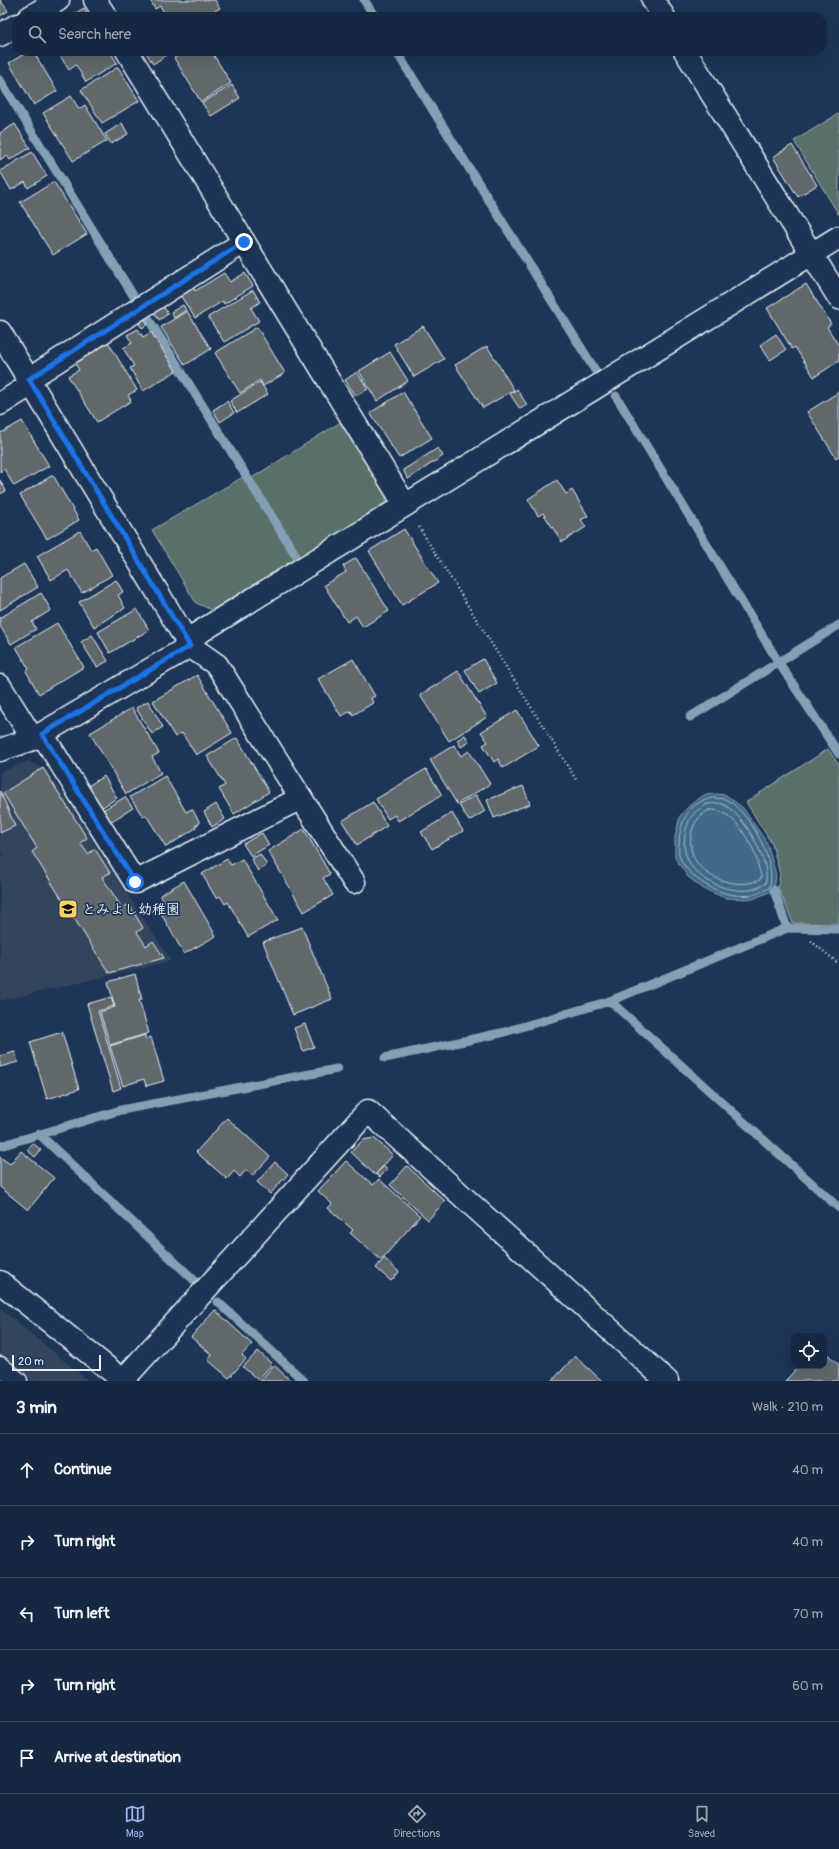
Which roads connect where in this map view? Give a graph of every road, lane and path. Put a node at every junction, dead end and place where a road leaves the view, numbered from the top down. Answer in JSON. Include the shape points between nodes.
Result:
{"nodes":[{"id":1,"x":58,"y":0,"type":"edge"},
{"id":2,"x":95,"y":0,"type":"edge"},
{"id":3,"x":653,"y":0,"type":"edge"},
{"id":4,"x":38,"y":12,"type":"edge"},
{"id":5,"x":103,"y":12,"type":"edge"},
{"id":6,"x":661,"y":12,"type":"edge"},
{"id":7,"x":12,"y":28,"type":"edge"},
{"id":8,"x":0,"y":36,"type":"edge"},
{"id":9,"x":130,"y":56,"type":"edge"},
{"id":10,"x":688,"y":56,"type":"edge"},
{"id":11,"x":839,"y":237,"type":"edge"},
{"id":12,"x":244,"y":242,"type":"junction"},
{"id":13,"x":812,"y":253,"type":"junction"},
{"id":14,"x":839,"y":298,"type":"edge"},
{"id":15,"x":0,"y":332,"type":"edge"},
{"id":16,"x":30,"y":381,"type":"junction"},
{"id":17,"x":0,"y":404,"type":"edge"},
{"id":18,"x":405,"y":505,"type":"junction"},
{"id":19,"x":188,"y":643,"type":"junction"},
{"id":20,"x":0,"y":686,"type":"edge"},
{"id":21,"x":38,"y":737,"type":"junction"},
{"id":22,"x":0,"y":750,"type":"edge"},
{"id":23,"x":577,"y":780,"type":"dead end"},
{"id":24,"x":301,"y":798,"type":"junction"},
{"id":25,"x":354,"y":882,"type":"dead end"},
{"id":26,"x":811,"y":941,"type":"dead end"},
{"id":27,"x":839,"y":964,"type":"edge"},
{"id":28,"x":0,"y":1282,"type":"edge"},
{"id":29,"x":0,"y":1366,"type":"edge"},
{"id":30,"x":18,"y":1381,"type":"edge"},
{"id":31,"x":123,"y":1381,"type":"edge"},
{"id":32,"x":667,"y":1381,"type":"edge"}],
"edges":[{"from":1,"to":4,"type":"street"},
{"from":2,"to":5,"type":"street"},
{"from":3,"to":6,"type":"street"},
{"from":7,"to":8,"type":"street"},
{"from":9,"to":12,"type":"street"},
{"from":10,"to":13,"type":"street"},
{"from":11,"to":13,"type":"street"},
{"from":12,"to":16,"type":"street"},
{"from":12,"to":18,"type":"street"},
{"from":13,"to":14,"type":"street"},
{"from":13,"to":18,"type":"street"},
{"from":15,"to":16,"type":"street"},
{"from":16,"to":17,"type":"street"},
{"from":16,"to":19,"type":"street"},
{"from":18,"to":19,"type":"street"},
{"from":18,"to":23,"type":"path"},
{"from":19,"to":21,"type":"street"},
{"from":19,"to":24,"type":"street","via":[[217,665]]},
{"from":20,"to":21,"type":"street"},
{"from":21,"to":22,"type":"street"},
{"from":21,"to":24,"type":"street","via":[[135,882]]},
{"from":24,"to":25,"type":"street"},
{"from":26,"to":27,"type":"path"},
{"from":28,"to":31,"type":"street"},
{"from":29,"to":30,"type":"lane"},
{"from":31,"to":32,"type":"street","via":[[368,1111]]}]}
